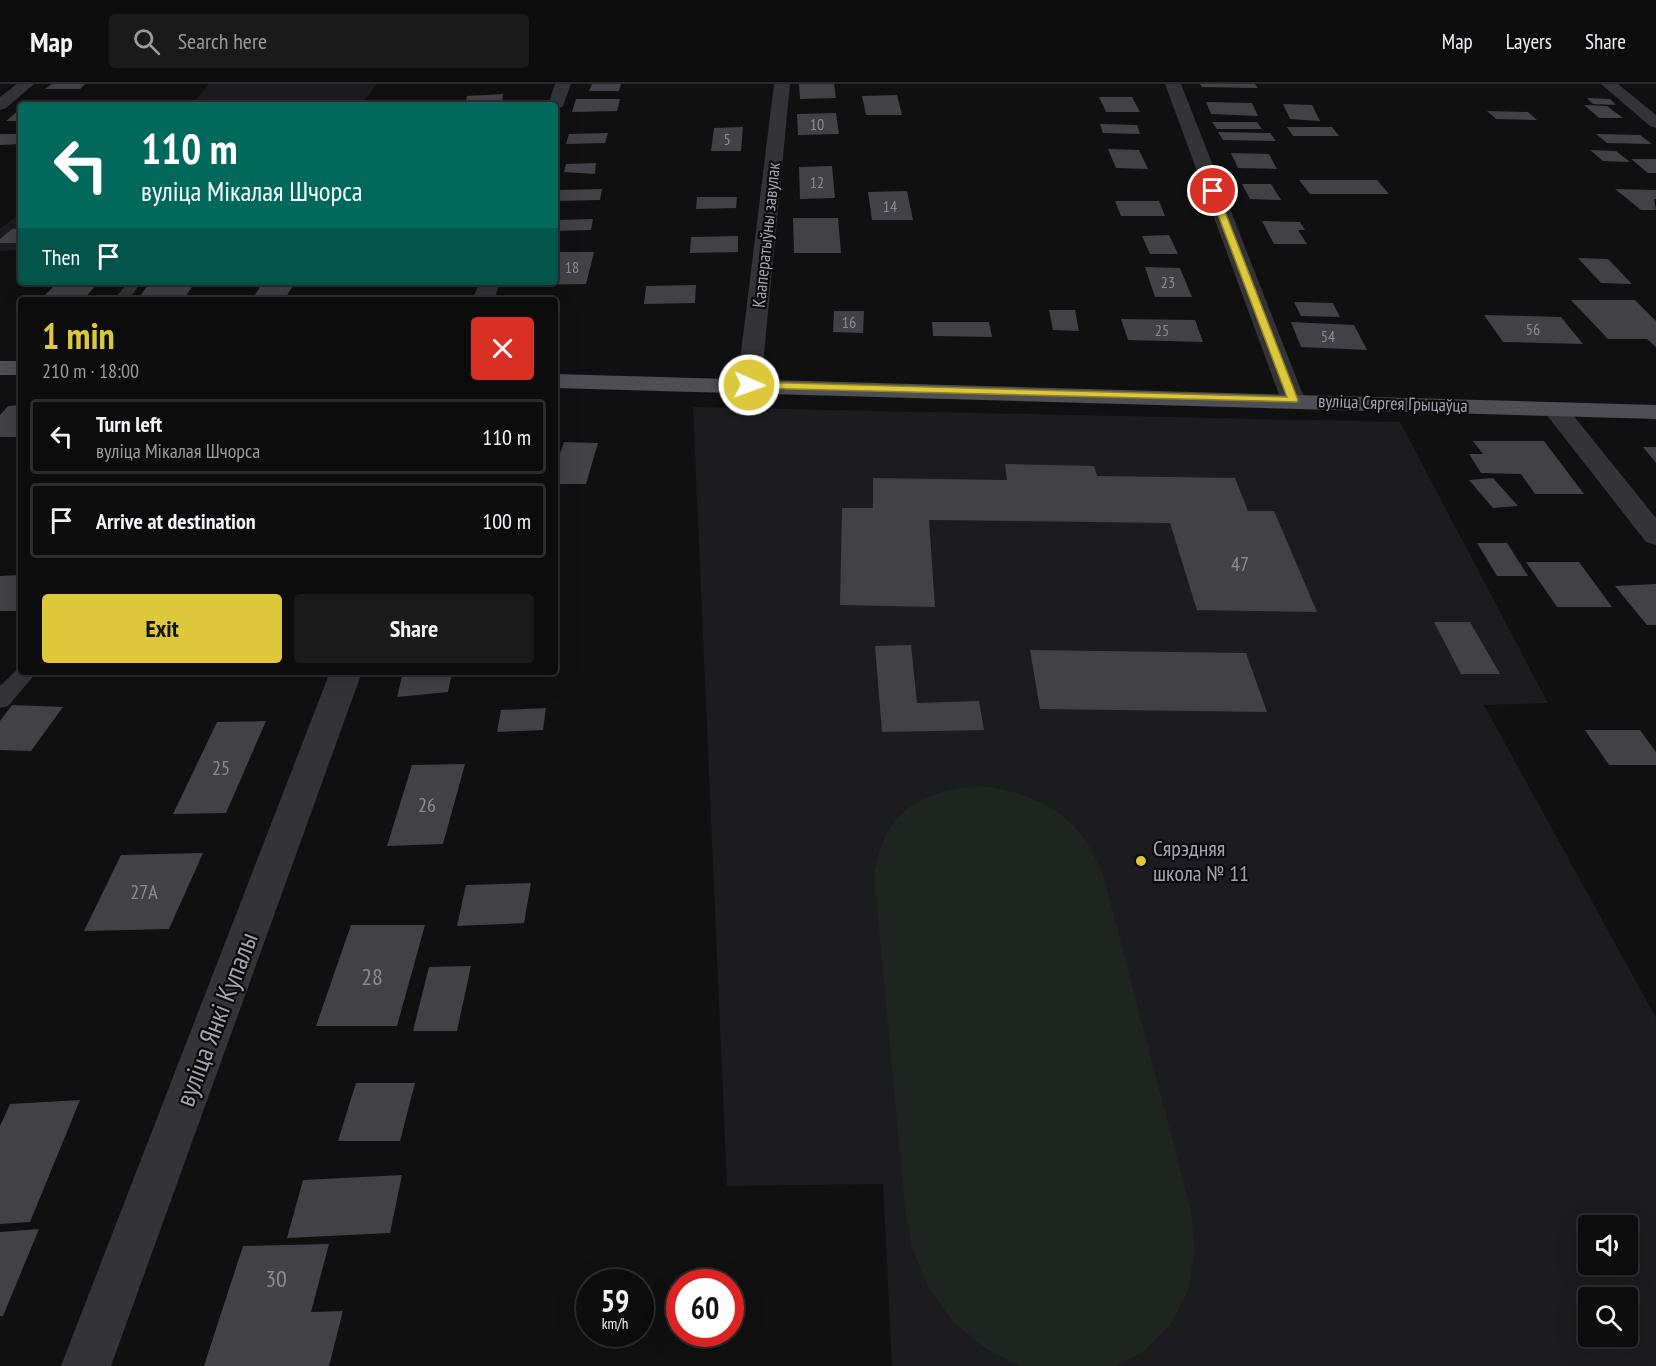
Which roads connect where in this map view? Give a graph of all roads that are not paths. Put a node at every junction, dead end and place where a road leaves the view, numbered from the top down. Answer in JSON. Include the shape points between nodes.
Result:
{"nodes":[{"id":1,"x":26,"y":84,"type":"edge"},
{"id":2,"x":563,"y":84,"type":"edge"},
{"id":3,"x":782,"y":84,"type":"edge"},
{"id":4,"x":1173,"y":84,"type":"edge"},
{"id":5,"x":1609,"y":84,"type":"edge"},
{"id":6,"x":556,"y":102,"type":"edge"},
{"id":7,"x":0,"y":105,"type":"edge"},
{"id":8,"x":1656,"y":123,"type":"edge"},
{"id":9,"x":133,"y":285,"type":"edge"},
{"id":10,"x":123,"y":297,"type":"edge"},
{"id":11,"x":0,"y":368,"type":"edge"},
{"id":12,"x":18,"y":368,"type":"edge"},
{"id":13,"x":558,"y":381,"type":"edge"},
{"id":14,"x":749,"y":385,"type":"junction"},
{"id":15,"x":1293,"y":400,"type":"junction"},
{"id":16,"x":1556,"y":409,"type":"junction"},
{"id":17,"x":1656,"y":412,"type":"edge"},
{"id":18,"x":1656,"y":536,"type":"edge"},
{"id":19,"x":23,"y":675,"type":"edge"},
{"id":20,"x":345,"y":675,"type":"edge"},
{"id":21,"x":0,"y":700,"type":"edge"},
{"id":22,"x":86,"y":1366,"type":"edge"}],
"edges":[{"from":1,"to":7,"type":"street"},
{"from":2,"to":6,"type":"street"},
{"from":3,"to":14,"type":"street","name":"Кааператыўны завулак"},
{"from":4,"to":15,"type":"street"},
{"from":5,"to":8,"type":"street"},
{"from":9,"to":10,"type":"lane"},
{"from":11,"to":12,"type":"main road"},
{"from":13,"to":14,"type":"main road","name":"вуліца Сяргея Грыцаўца"},
{"from":14,"to":15,"type":"main road","name":"вуліца Сяргея Грыцаўца"},
{"from":15,"to":16,"type":"main road","name":"вуліца Сяргея Грыцаўца"},
{"from":16,"to":17,"type":"main road","name":"вуліца Сяргея Грыцаўца"},
{"from":16,"to":18,"type":"street"},
{"from":19,"to":21,"type":"lane"},
{"from":20,"to":22,"type":"street","name":"вуліца Янкі Купалы"}]}
